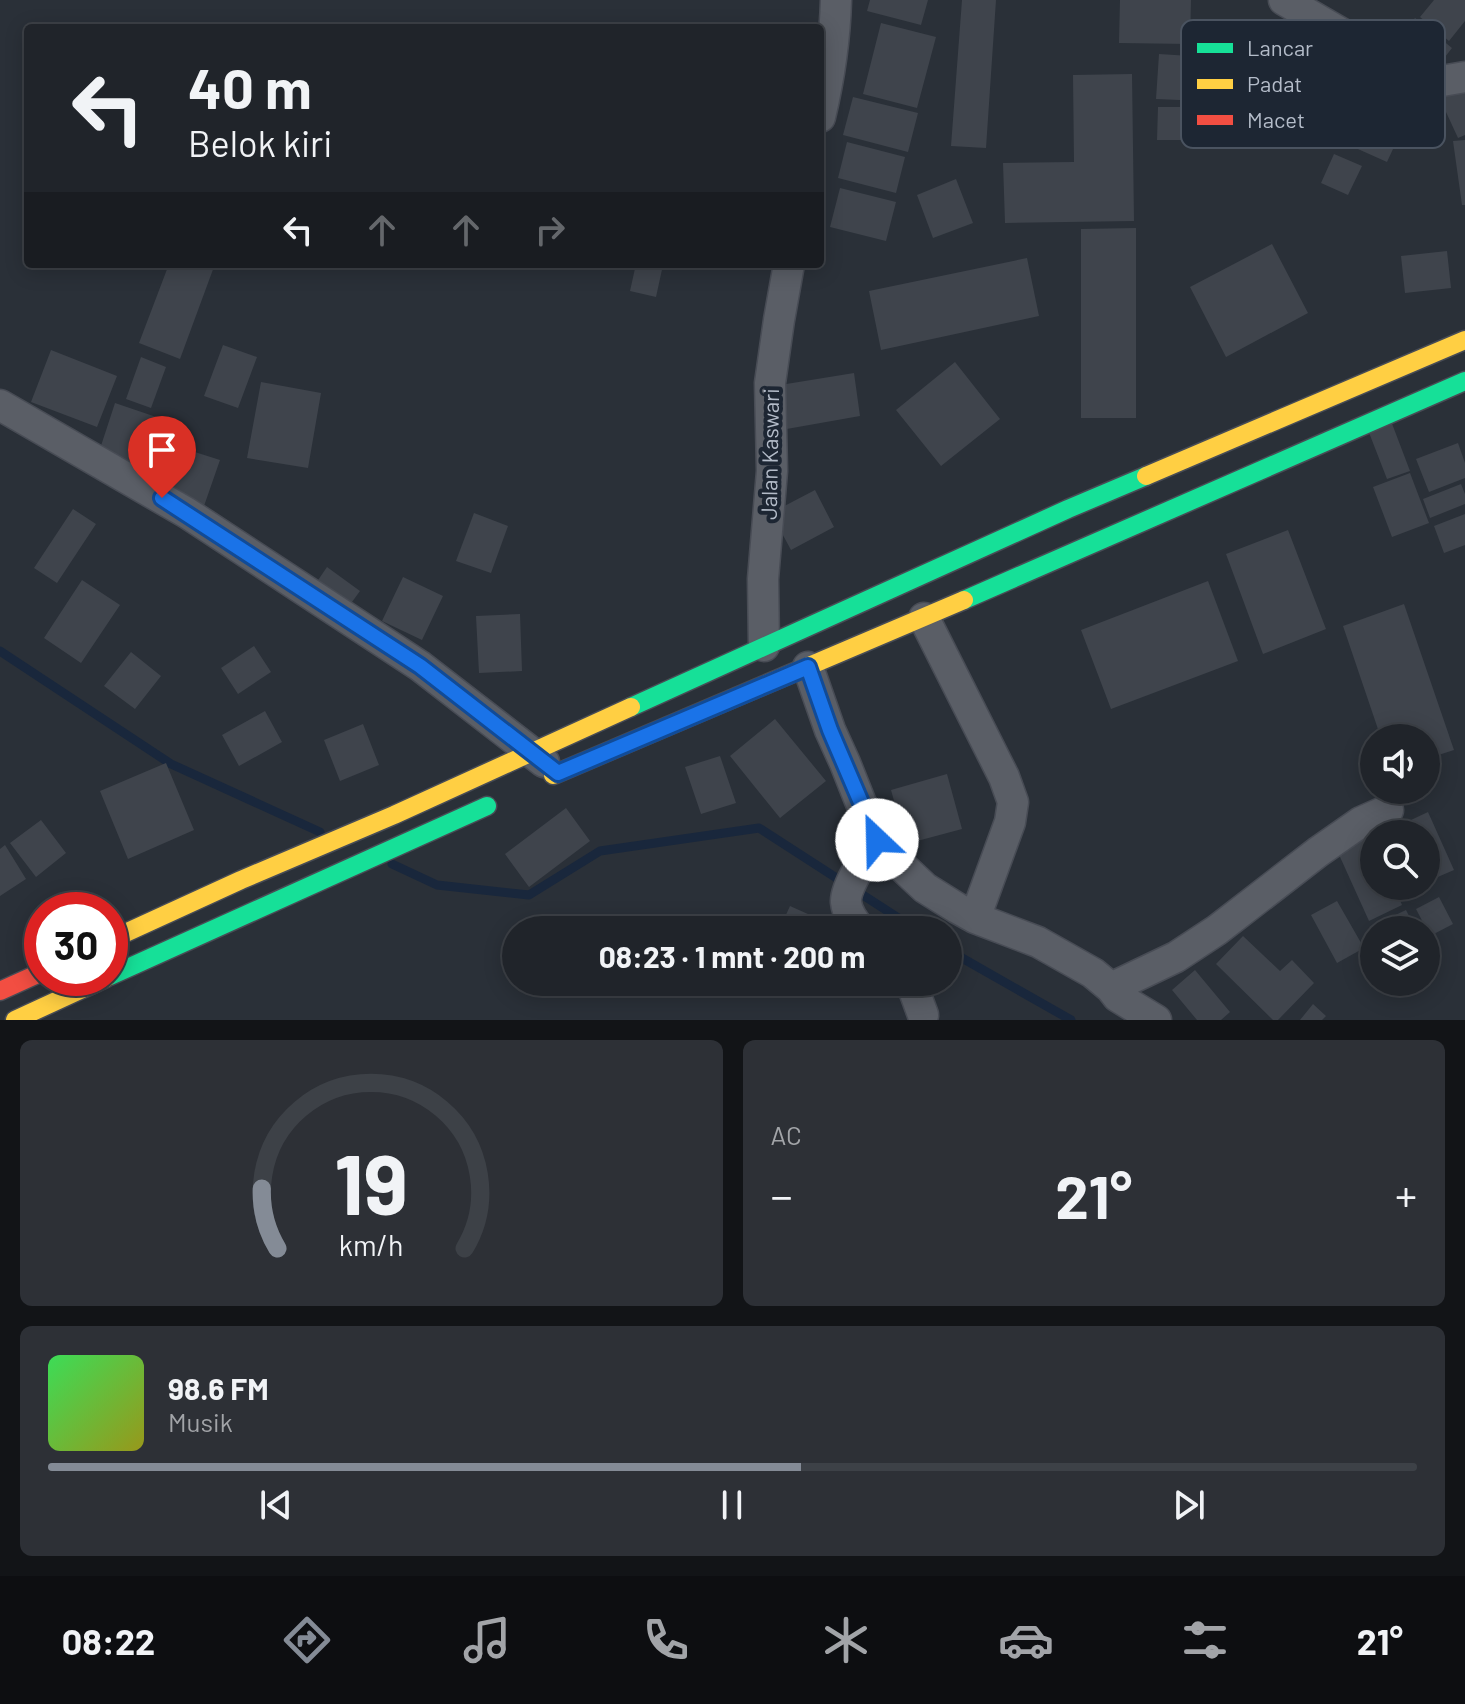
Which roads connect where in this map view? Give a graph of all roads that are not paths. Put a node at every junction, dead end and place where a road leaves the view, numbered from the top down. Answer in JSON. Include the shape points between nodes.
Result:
{"nodes":[{"id":1,"x":836,"y":0,"type":"edge"},
{"id":2,"x":1284,"y":0,"type":"edge"},
{"id":3,"x":1318,"y":20,"type":"edge"},
{"id":4,"x":1465,"y":77,"type":"edge"},
{"id":5,"x":1445,"y":80,"type":"edge"},
{"id":6,"x":824,"y":97,"type":"edge"},
{"id":7,"x":788,"y":268,"type":"edge"},
{"id":8,"x":1465,"y":340,"type":"edge"},
{"id":9,"x":1465,"y":381,"type":"edge"},
{"id":10,"x":0,"y":405,"type":"edge"},
{"id":11,"x":1074,"y":528,"type":"junction"},
{"id":12,"x":924,"y":618,"type":"junction"},
{"id":13,"x":764,"y":646,"type":"junction"},
{"id":14,"x":808,"y":667,"type":"junction"},
{"id":15,"x":533,"y":752,"type":"junction"},
{"id":16,"x":558,"y":773,"type":"junction"},
{"id":17,"x":531,"y":786,"type":"dead end"},
{"id":18,"x":503,"y":799,"type":"dead end"},
{"id":19,"x":1388,"y":810,"type":"dead end"},
{"id":20,"x":871,"y":849,"type":"junction"},
{"id":21,"x":851,"y":916,"type":"edge"},
{"id":22,"x":975,"y":918,"type":"junction"},
{"id":23,"x":128,"y":932,"type":"edge"},
{"id":24,"x":128,"y":968,"type":"edge"},
{"id":25,"x":24,"y":980,"type":"edge"},
{"id":26,"x":1111,"y":988,"type":"junction"},
{"id":27,"x":0,"y":991,"type":"edge"},
{"id":28,"x":67,"y":996,"type":"edge"},
{"id":29,"x":916,"y":996,"type":"edge"},
{"id":30,"x":923,"y":1015,"type":"dead end"},
{"id":31,"x":15,"y":1020,"type":"edge"},
{"id":32,"x":1156,"y":1020,"type":"edge"}],
"edges":[{"from":1,"to":6,"type":"street"},
{"from":2,"to":3,"type":"street"},
{"from":4,"to":5,"type":"street"},
{"from":7,"to":13,"type":"street","name":"Jalan Kaswari","via":[[770,383],[772,471],[763,579]]},
{"from":8,"to":11,"type":"main road"},
{"from":9,"to":11,"type":"main road"},
{"from":10,"to":15,"type":"street","via":[[187,513],[420,666]]},
{"from":11,"to":12,"type":"main road"},
{"from":11,"to":13,"type":"main road"},
{"from":12,"to":14,"type":"main road"},
{"from":12,"to":22,"type":"street","via":[[1013,802]]},
{"from":13,"to":15,"type":"main road"},
{"from":14,"to":16,"type":"main road"},
{"from":14,"to":20,"type":"street"},
{"from":15,"to":16,"type":"street"},
{"from":15,"to":23,"type":"main road"},
{"from":16,"to":17,"type":"main road"},
{"from":18,"to":24,"type":"main road"},
{"from":19,"to":26,"type":"street","via":[[1361,822],[1176,957]]},
{"from":20,"to":21,"type":"street","via":[[847,896]]},
{"from":20,"to":22,"type":"street","via":[[892,857],[925,888]]},
{"from":22,"to":26,"type":"street","via":[[1038,942]]},
{"from":25,"to":27,"type":"main road"},
{"from":26,"to":32,"type":"street"},
{"from":28,"to":31,"type":"main road"},
{"from":29,"to":30,"type":"street"}]}
